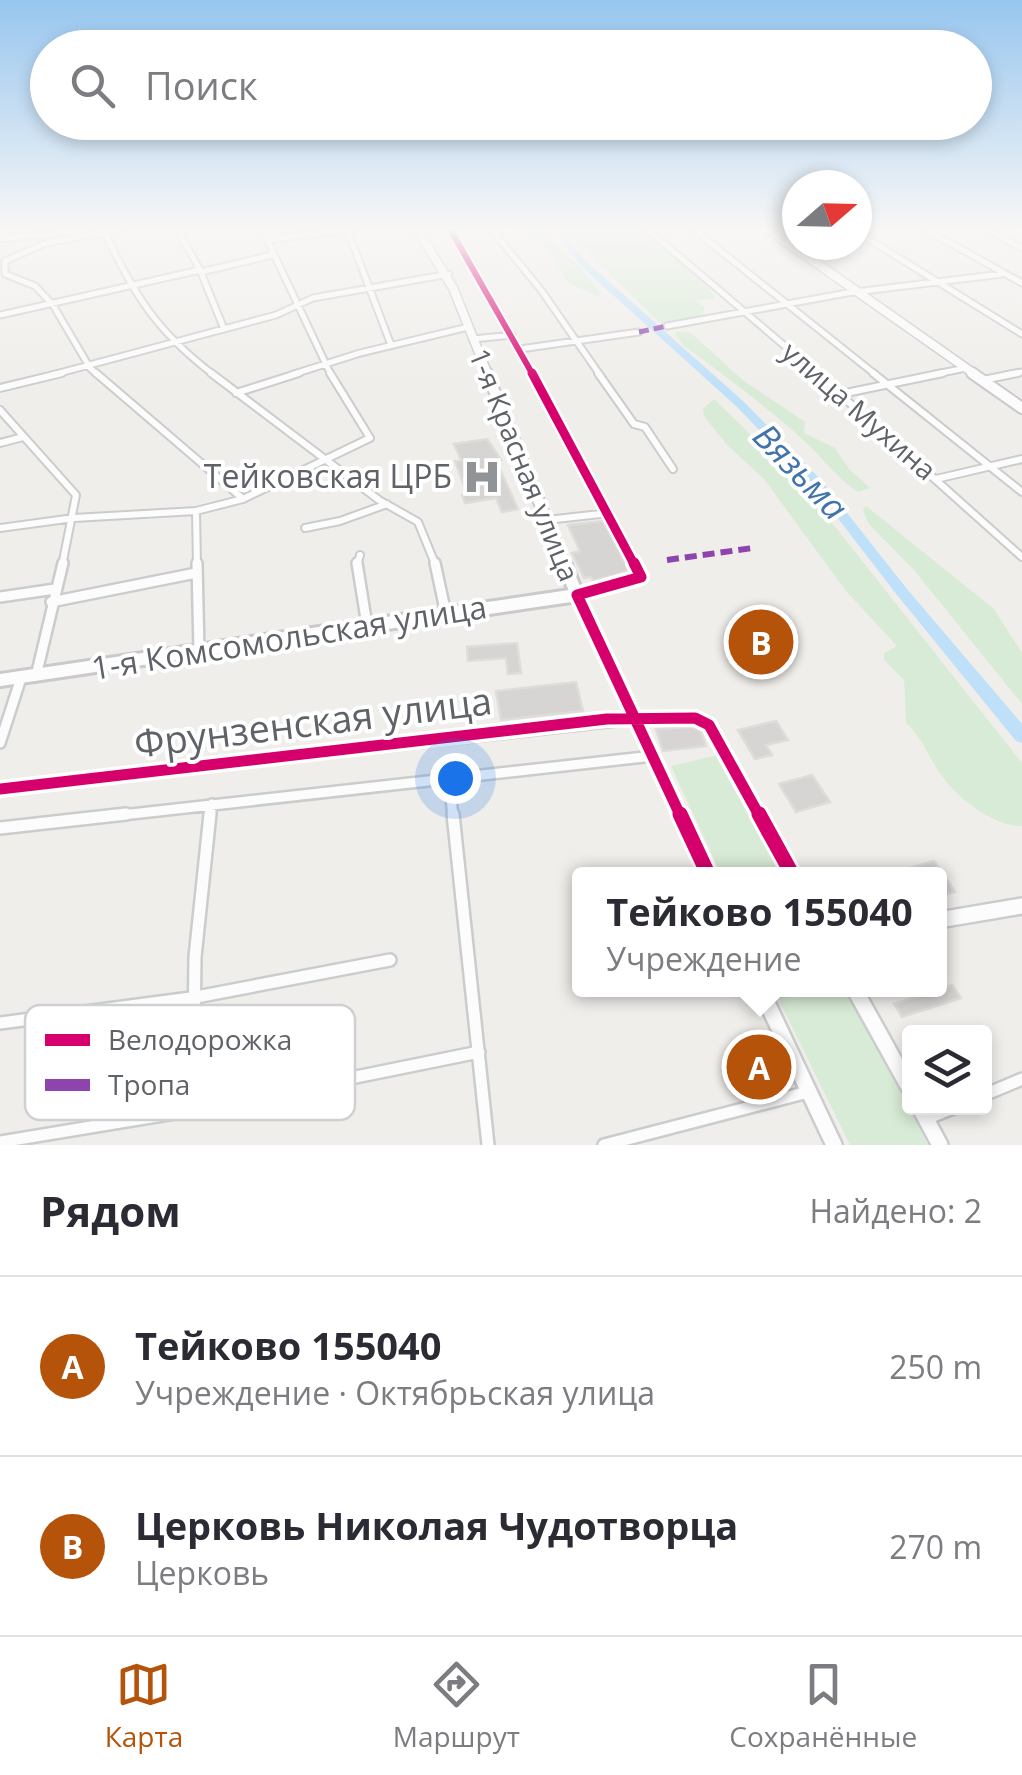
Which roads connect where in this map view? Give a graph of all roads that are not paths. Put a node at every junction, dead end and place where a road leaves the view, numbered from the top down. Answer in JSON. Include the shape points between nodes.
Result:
{"nodes":[{"id":1,"x":26,"y":282,"type":"edge"},
{"id":2,"x":128,"y":282,"type":"edge"},
{"id":3,"x":150,"y":282,"type":"edge"},
{"id":4,"x":205,"y":282,"type":"edge"},
{"id":5,"x":285,"y":282,"type":"edge"},
{"id":6,"x":365,"y":282,"type":"edge"},
{"id":7,"x":403,"y":282,"type":"edge"},
{"id":8,"x":452,"y":282,"type":"edge"},
{"id":9,"x":481,"y":282,"type":"edge"},
{"id":10,"x":535,"y":282,"type":"edge"},
{"id":11,"x":711,"y":282,"type":"edge"},
{"id":12,"x":759,"y":282,"type":"edge"},
{"id":13,"x":844,"y":282,"type":"edge"},
{"id":14,"x":935,"y":282,"type":"edge"},
{"id":15,"x":938,"y":282,"type":"edge"},
{"id":16,"x":130,"y":287,"type":"junction"},
{"id":17,"x":367,"y":289,"type":"junction"},
{"id":18,"x":859,"y":293,"type":"junction"},
{"id":19,"x":786,"y":304,"type":"junction"},
{"id":20,"x":52,"y":305,"type":"junction"},
{"id":21,"x":296,"y":306,"type":"junction"},
{"id":22,"x":746,"y":312,"type":"junction"},
{"id":23,"x":0,"y":316,"type":"edge"},
{"id":24,"x":666,"y":326,"type":"dead end"},
{"id":25,"x":468,"y":327,"type":"junction"},
{"id":26,"x":224,"y":329,"type":"junction"},
{"id":27,"x":638,"y":332,"type":"dead end"},
{"id":28,"x":1022,"y":334,"type":"edge"},
{"id":29,"x":512,"y":335,"type":"junction"},
{"id":30,"x":473,"y":339,"type":"junction"},
{"id":31,"x":574,"y":341,"type":"junction"},
{"id":32,"x":174,"y":345,"type":"junction"},
{"id":33,"x":391,"y":345,"type":"junction"},
{"id":34,"x":520,"y":349,"type":"junction"},
{"id":35,"x":325,"y":364,"type":"junction"},
{"id":36,"x":90,"y":368,"type":"junction"},
{"id":37,"x":966,"y":368,"type":"junction"},
{"id":38,"x":1022,"y":372,"type":"edge"},
{"id":39,"x":983,"y":380,"type":"junction"},
{"id":40,"x":886,"y":384,"type":"junction"},
{"id":41,"x":0,"y":388,"type":"edge"},
{"id":42,"x":236,"y":393,"type":"junction"},
{"id":43,"x":841,"y":394,"type":"junction"},
{"id":44,"x":1022,"y":408,"type":"edge"},
{"id":45,"x":0,"y":410,"type":"edge"},
{"id":46,"x":24,"y":436,"type":"junction"},
{"id":47,"x":0,"y":442,"type":"edge"},
{"id":48,"x":1022,"y":459,"type":"edge"},
{"id":49,"x":325,"y":460,"type":"junction"},
{"id":50,"x":991,"y":467,"type":"junction"},
{"id":51,"x":673,"y":469,"type":"dead end"},
{"id":52,"x":936,"y":480,"type":"junction"},
{"id":53,"x":1022,"y":492,"type":"edge"},
{"id":54,"x":242,"y":498,"type":"junction"},
{"id":55,"x":387,"y":504,"type":"junction"},
{"id":56,"x":196,"y":511,"type":"junction"},
{"id":57,"x":609,"y":512,"type":"junction"},
{"id":58,"x":74,"y":518,"type":"junction"},
{"id":59,"x":547,"y":520,"type":"junction"},
{"id":60,"x":0,"y":528,"type":"edge"},
{"id":61,"x":305,"y":528,"type":"dead end"},
{"id":62,"x":360,"y":554,"type":"dead end"},
{"id":63,"x":1022,"y":557,"type":"edge"},
{"id":64,"x":196,"y":573,"type":"junction"},
{"id":65,"x":54,"y":589,"type":"junction"},
{"id":66,"x":577,"y":595,"type":"junction"},
{"id":67,"x":0,"y":597,"type":"edge"},
{"id":68,"x":51,"y":602,"type":"junction"},
{"id":69,"x":446,"y":614,"type":"junction"},
{"id":70,"x":367,"y":626,"type":"junction"},
{"id":71,"x":199,"y":651,"type":"junction"},
{"id":72,"x":36,"y":676,"type":"junction"},
{"id":73,"x":21,"y":678,"type":"junction"},
{"id":74,"x":0,"y":680,"type":"edge"},
{"id":75,"x":634,"y":719,"type":"junction"},
{"id":76,"x":0,"y":743,"type":"edge"},
{"id":77,"x":653,"y":756,"type":"junction"},
{"id":78,"x":450,"y":780,"type":"junction"},
{"id":79,"x":0,"y":790,"type":"edge"},
{"id":80,"x":212,"y":804,"type":"junction"},
{"id":81,"x":0,"y":828,"type":"edge"},
{"id":82,"x":705,"y":867,"type":"edge"},
{"id":83,"x":788,"y":867,"type":"edge"},
{"id":84,"x":1022,"y":906,"type":"edge"},
{"id":85,"x":947,"y":919,"type":"edge"},
{"id":86,"x":390,"y":960,"type":"dead end"},
{"id":87,"x":764,"y":997,"type":"edge"},
{"id":88,"x":859,"y":997,"type":"edge"},
{"id":89,"x":191,"y":998,"type":"junction"},
{"id":90,"x":135,"y":1005,"type":"edge"},
{"id":91,"x":191,"y":1005,"type":"edge"},
{"id":92,"x":25,"y":1019,"type":"edge"},
{"id":93,"x":0,"y":1022,"type":"edge"},
{"id":94,"x":479,"y":1052,"type":"junction"},
{"id":95,"x":902,"y":1074,"type":"edge"},
{"id":96,"x":355,"y":1077,"type":"edge"},
{"id":97,"x":1022,"y":1080,"type":"edge"},
{"id":98,"x":809,"y":1091,"type":"junction"},
{"id":99,"x":992,"y":1092,"type":"edge"},
{"id":100,"x":924,"y":1115,"type":"edge"},
{"id":101,"x":133,"y":1120,"type":"edge"},
{"id":102,"x":0,"y":1142,"type":"edge"},
{"id":103,"x":488,"y":1145,"type":"edge"},
{"id":104,"x":604,"y":1145,"type":"edge"},
{"id":105,"x":834,"y":1145,"type":"edge"},
{"id":106,"x":940,"y":1145,"type":"edge"}],
"edges":[{"from":1,"to":20,"type":"street"},
{"from":2,"to":16,"type":"street"},
{"from":3,"to":16,"type":"street"},
{"from":4,"to":26,"type":"street"},
{"from":5,"to":21,"type":"street"},
{"from":6,"to":17,"type":"street"},
{"from":7,"to":17,"type":"street"},
{"from":8,"to":25,"type":"main road","name":"1-я Красная улица"},
{"from":9,"to":29,"type":"street"},
{"from":10,"to":31,"type":"street"},
{"from":11,"to":22,"type":"street","name":"улица Мухина"},
{"from":12,"to":19,"type":"street"},
{"from":13,"to":18,"type":"main road"},
{"from":14,"to":18,"type":"street"},
{"from":15,"to":28,"type":"street"},
{"from":16,"to":20,"type":"street"},
{"from":16,"to":32,"type":"street"},
{"from":17,"to":21,"type":"street"},
{"from":17,"to":33,"type":"street"},
{"from":18,"to":19,"type":"street"},
{"from":18,"to":37,"type":"main road"},
{"from":19,"to":22,"type":"street"},
{"from":19,"to":40,"type":"street"},
{"from":20,"to":23,"type":"street"},
{"from":20,"to":36,"type":"street"},
{"from":21,"to":26,"type":"street"},
{"from":21,"to":35,"type":"street"},
{"from":22,"to":24,"type":"street"},
{"from":22,"to":43,"type":"street","name":"улица Мухина"},
{"from":25,"to":30,"type":"main road","name":"1-я Красная улица"},
{"from":25,"to":33,"type":"street"},
{"from":26,"to":32,"type":"street"},
{"from":27,"to":31,"type":"street"},
{"from":29,"to":30,"type":"street"},
{"from":29,"to":34,"type":"street"},
{"from":30,"to":59,"type":"main road","name":"1-я Красная улица"},
{"from":31,"to":34,"type":"street"},
{"from":31,"to":51,"type":"street"},
{"from":32,"to":36,"type":"street"},
{"from":32,"to":42,"type":"street"},
{"from":33,"to":35,"type":"street"},
{"from":34,"to":57,"type":"street"},
{"from":35,"to":42,"type":"street"},
{"from":35,"to":49,"type":"street","via":[[370,438]]},
{"from":36,"to":41,"type":"street"},
{"from":36,"to":54,"type":"street"},
{"from":37,"to":39,"type":"main road"},
{"from":37,"to":40,"type":"street"},
{"from":38,"to":39,"type":"street"},
{"from":39,"to":44,"type":"main road"},
{"from":40,"to":43,"type":"street"},
{"from":40,"to":50,"type":"street"},
{"from":42,"to":49,"type":"street"},
{"from":43,"to":52,"type":"street","name":"улица Мухина"},
{"from":45,"to":46,"type":"street"},
{"from":46,"to":47,"type":"street"},
{"from":46,"to":58,"type":"street","via":[[76,495]]},
{"from":48,"to":50,"type":"street"},
{"from":49,"to":54,"type":"street"},
{"from":49,"to":55,"type":"street"},
{"from":50,"to":52,"type":"street"},
{"from":50,"to":53,"type":"street"},
{"from":52,"to":63,"type":"street","name":"улица Мухина"},
{"from":54,"to":56,"type":"street"},
{"from":55,"to":61,"type":"street"},
{"from":55,"to":69,"type":"street","via":[[411,516],[425,534]]},
{"from":56,"to":58,"type":"street"},
{"from":56,"to":64,"type":"street"},
{"from":57,"to":59,"type":"street"},
{"from":57,"to":66,"type":"street","via":[[641,577]]},
{"from":58,"to":60,"type":"street"},
{"from":58,"to":65,"type":"street"},
{"from":59,"to":66,"type":"main road","name":"1-я Красная улица"},
{"from":62,"to":70,"type":"street"},
{"from":64,"to":68,"type":"street"},
{"from":64,"to":71,"type":"street"},
{"from":65,"to":67,"type":"street"},
{"from":65,"to":68,"type":"street"},
{"from":66,"to":69,"type":"main road","name":"1-я Комсомольская улица"},
{"from":66,"to":75,"type":"street"},
{"from":68,"to":72,"type":"street"},
{"from":69,"to":70,"type":"main road","name":"1-я Комсомольская улица"},
{"from":70,"to":71,"type":"main road","name":"1-я Комсомольская улица"},
{"from":71,"to":72,"type":"main road","name":"1-я Комсомольская улица"},
{"from":72,"to":73,"type":"main road","name":"1-я Комсомольская улица"},
{"from":73,"to":74,"type":"main road","name":"1-я Комсомольская улица"},
{"from":73,"to":76,"type":"street"},
{"from":75,"to":77,"type":"street"},
{"from":75,"to":79,"type":"street","name":"Фрунзенская улица"},
{"from":75,"to":83,"type":"street","via":[[704,720]]},
{"from":77,"to":78,"type":"street","name":"Фрунзенская улица"},
{"from":77,"to":82,"type":"street"},
{"from":78,"to":80,"type":"street","name":"Фрунзенская улица"},
{"from":78,"to":94,"type":"street"},
{"from":80,"to":81,"type":"street","name":"Фрунзенская улица"},
{"from":80,"to":89,"type":"street"},
{"from":84,"to":85,"type":"street"},
{"from":86,"to":89,"type":"street"},
{"from":87,"to":98,"type":"street"},
{"from":88,"to":95,"type":"street"},
{"from":89,"to":90,"type":"street"},
{"from":89,"to":91,"type":"street"},
{"from":92,"to":93,"type":"street"},
{"from":94,"to":96,"type":"street"},
{"from":94,"to":103,"type":"street"},
{"from":97,"to":99,"type":"street"},
{"from":98,"to":104,"type":"street"},
{"from":98,"to":105,"type":"street"},
{"from":100,"to":106,"type":"street"},
{"from":101,"to":102,"type":"street"}]}
